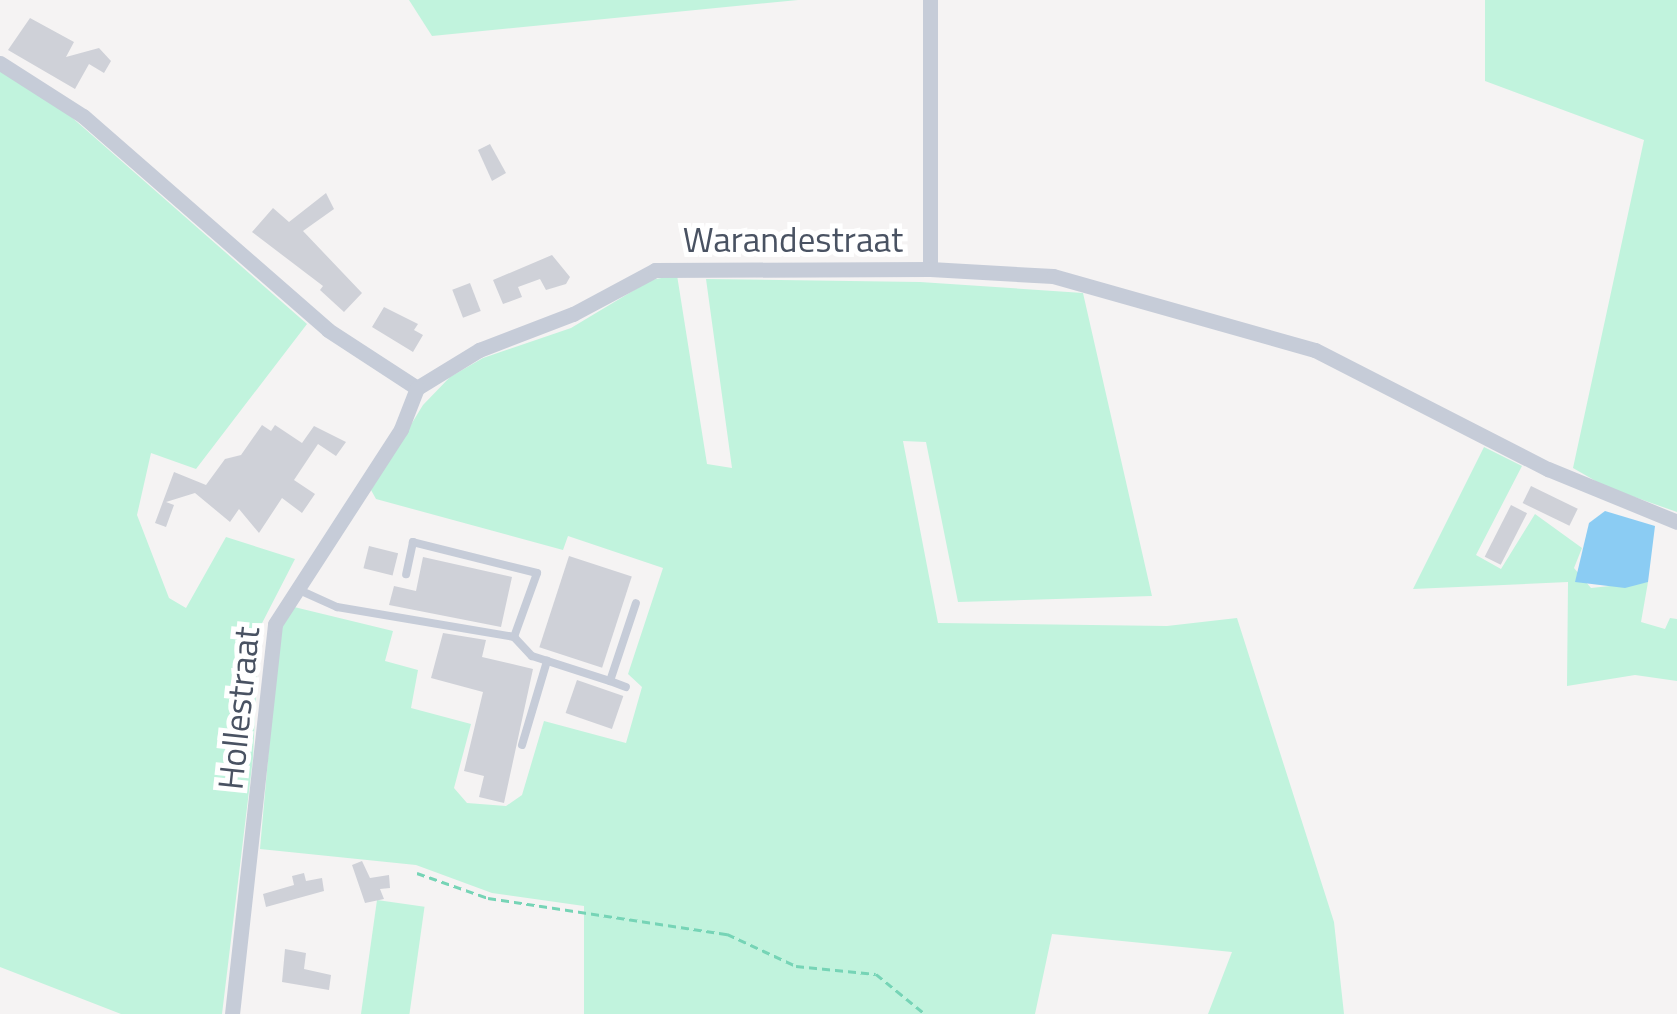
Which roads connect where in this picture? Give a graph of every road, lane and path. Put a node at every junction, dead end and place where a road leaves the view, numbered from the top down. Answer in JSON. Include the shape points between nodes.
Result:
{"nodes":[{"id":1,"x":930,"y":0,"type":"edge"},
{"id":2,"x":0,"y":63,"type":"edge"},
{"id":3,"x":930,"y":269,"type":"junction"},
{"id":4,"x":417,"y":388,"type":"junction"},
{"id":5,"x":1677,"y":522,"type":"edge"},
{"id":6,"x":406,"y":574,"type":"dead end"},
{"id":7,"x":294,"y":587,"type":"junction"},
{"id":8,"x":636,"y":603,"type":"dead end"},
{"id":9,"x":514,"y":638,"type":"junction"},
{"id":10,"x":547,"y":662,"type":"junction"},
{"id":11,"x":610,"y":681,"type":"junction"},
{"id":12,"x":626,"y":686,"type":"dead end"},
{"id":13,"x":522,"y":745,"type":"dead end"},
{"id":14,"x":417,"y":873,"type":"dead end"},
{"id":15,"x":232,"y":1014,"type":"edge"},
{"id":16,"x":926,"y":1014,"type":"edge"}],
"edges":[{"from":1,"to":3,"type":"street"},
{"from":2,"to":4,"type":"street","via":[[83,116],[328,330]]},
{"from":3,"to":4,"type":"street","name":"Warandestraat","via":[[656,270],[573,314],[480,350]]},
{"from":3,"to":5,"type":"street","name":"Warandestraat","via":[[1053,276],[1315,350],[1564,477]]},
{"from":4,"to":7,"type":"street","name":"Hollestraat","via":[[402,429]]},
{"from":6,"to":9,"type":"lane","via":[[414,542],[537,573]]},
{"from":7,"to":9,"type":"lane","via":[[337,606]]},
{"from":7,"to":15,"type":"street","name":"Hollestraat","via":[[269,645]]},
{"from":8,"to":11,"type":"lane"},
{"from":9,"to":10,"type":"lane"},
{"from":10,"to":11,"type":"lane"},
{"from":10,"to":13,"type":"lane"},
{"from":11,"to":12,"type":"lane"},
{"from":14,"to":16,"type":"path","via":[[488,898],[727,934],[796,966],[876,974]]}]}
